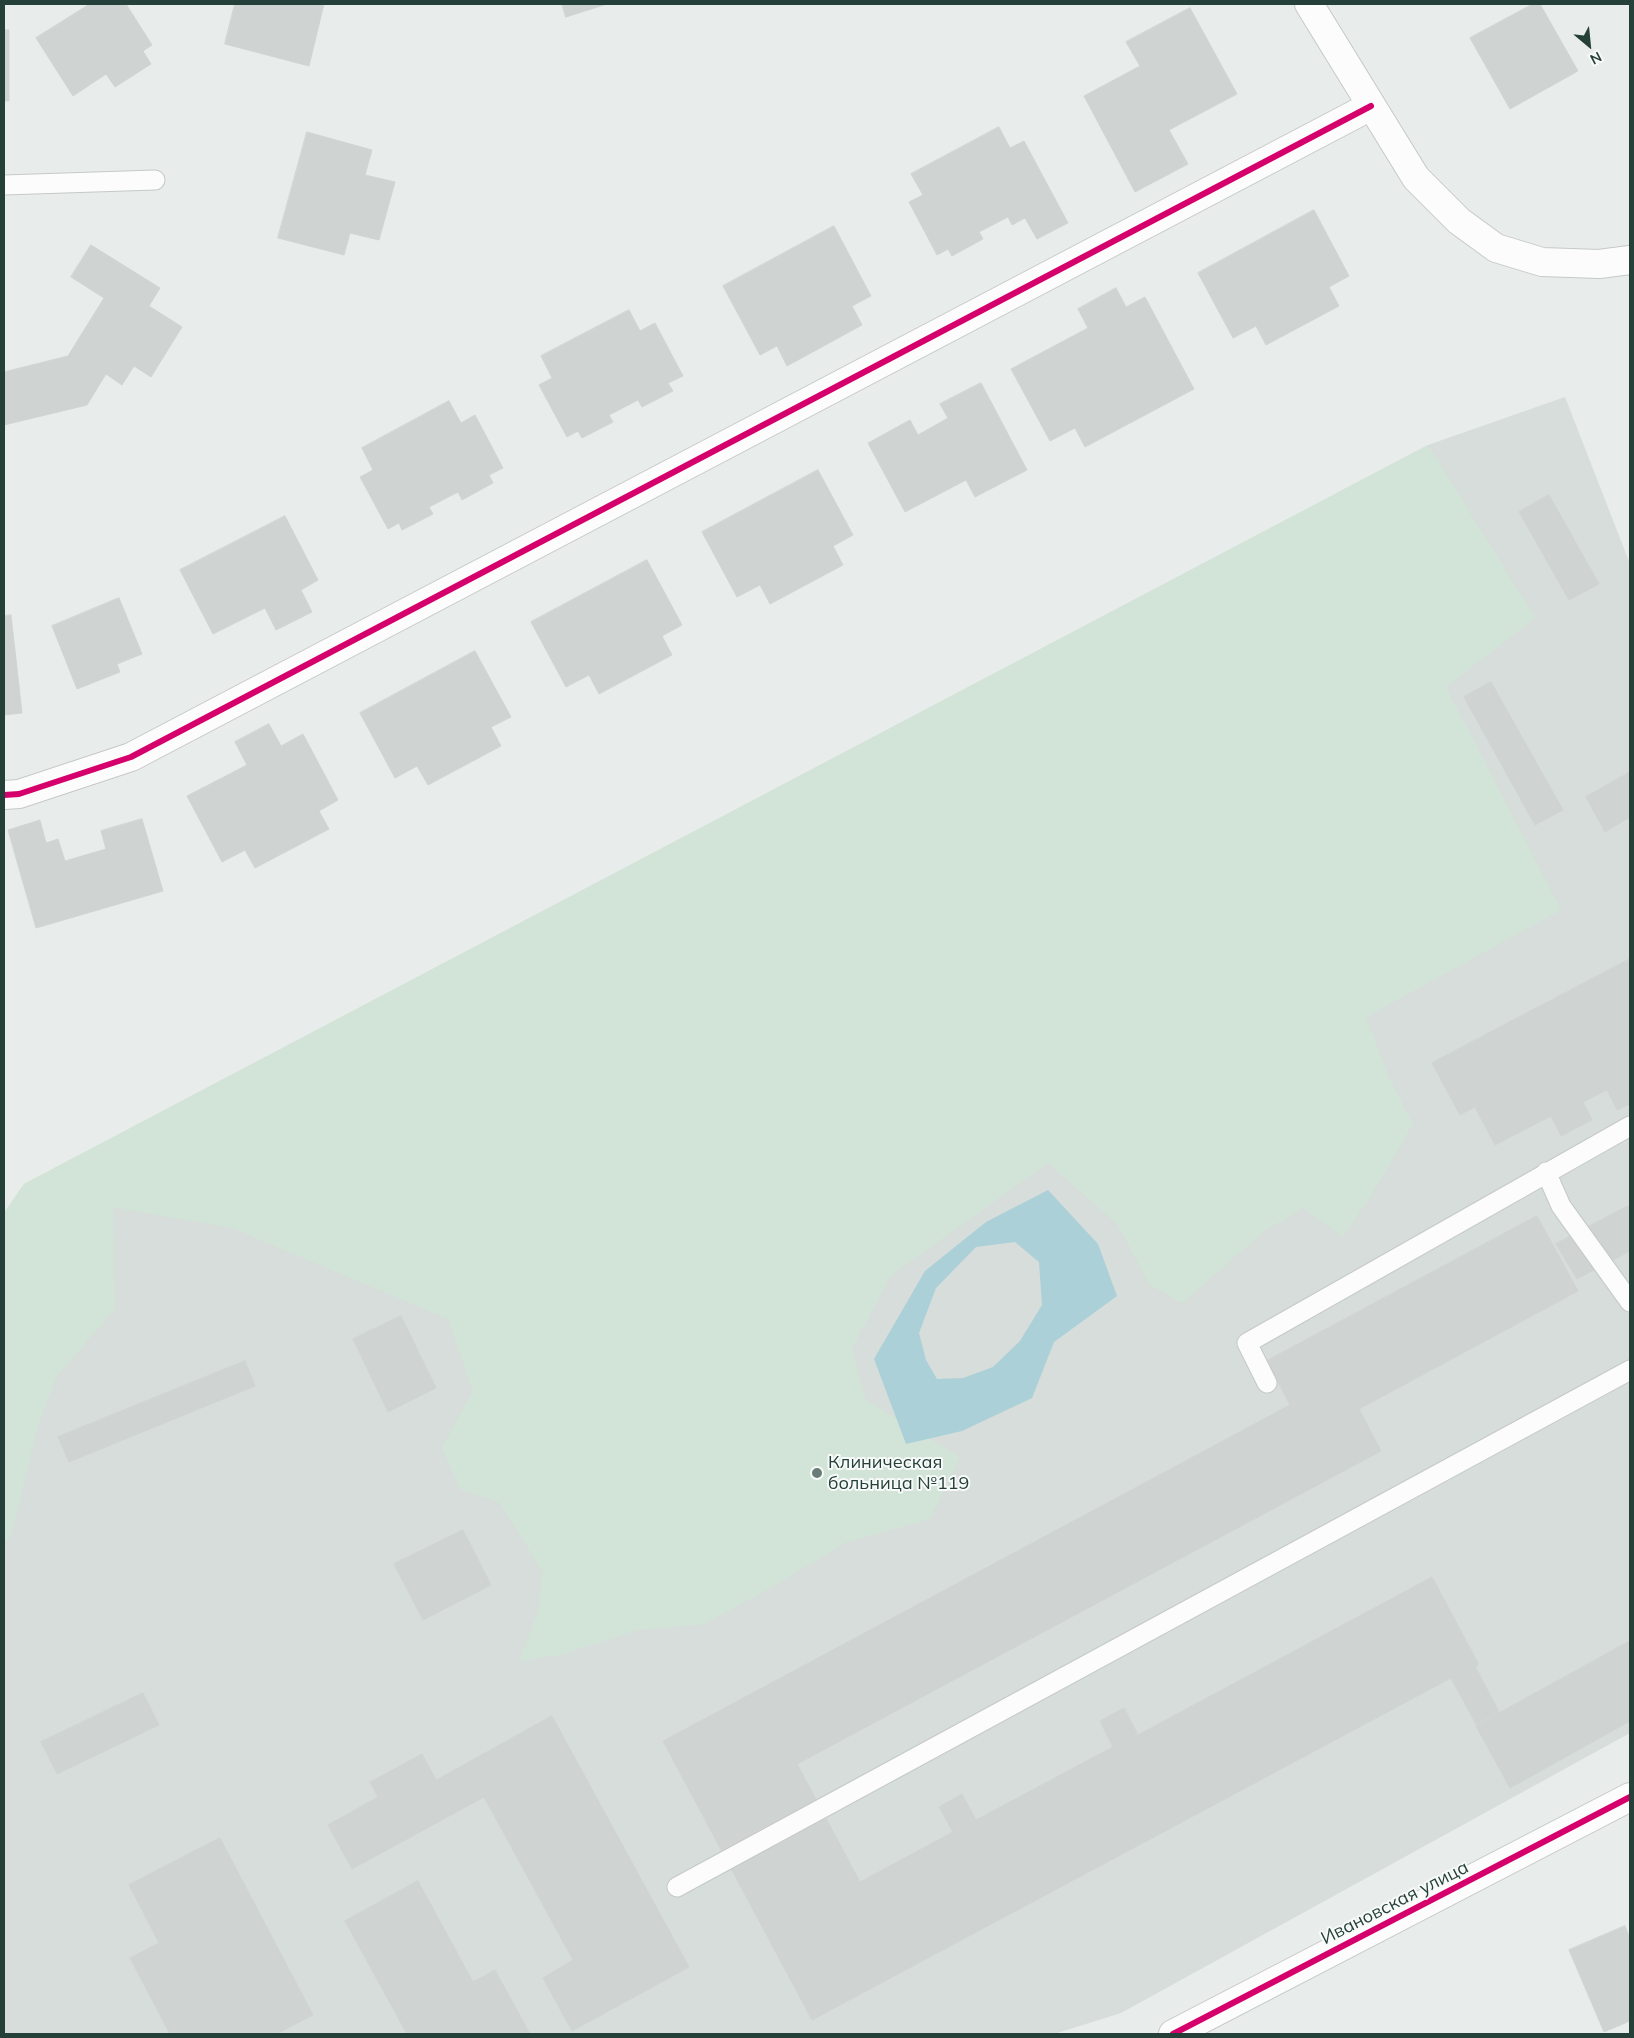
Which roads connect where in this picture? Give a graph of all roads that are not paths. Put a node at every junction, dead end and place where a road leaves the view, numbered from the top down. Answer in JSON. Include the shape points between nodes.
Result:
{"nodes":[{"id":1,"x":1309,"y":4,"type":"edge"},
{"id":2,"x":1371,"y":106,"type":"junction"},
{"id":3,"x":155,"y":180,"type":"dead end"},
{"id":4,"x":4,"y":185,"type":"edge"},
{"id":5,"x":1630,"y":260,"type":"edge"},
{"id":6,"x":4,"y":795,"type":"edge"},
{"id":7,"x":1630,"y":1126,"type":"edge"},
{"id":8,"x":1546,"y":1172,"type":"junction"},
{"id":9,"x":1630,"y":1302,"type":"edge"},
{"id":10,"x":1630,"y":1370,"type":"edge"},
{"id":11,"x":1267,"y":1383,"type":"dead end"},
{"id":12,"x":1630,"y":1797,"type":"edge"},
{"id":13,"x":677,"y":1887,"type":"dead end"},
{"id":14,"x":1173,"y":2034,"type":"edge"}],
"edges":[{"from":1,"to":2,"type":"street"},
{"from":2,"to":5,"type":"street","via":[[1416,178],[1459,220],[1496,248],[1542,262],[1599,264]]},
{"from":2,"to":6,"type":"street","via":[[131,757],[20,794]]},
{"from":3,"to":4,"type":"lane"},
{"from":7,"to":8,"type":"lane"},
{"from":8,"to":9,"type":"lane","via":[[1561,1206]]},
{"from":8,"to":11,"type":"lane","via":[[1247,1343]]},
{"from":10,"to":13,"type":"lane"},
{"from":12,"to":14,"type":"street","name":"Ивановская улица"}]}
